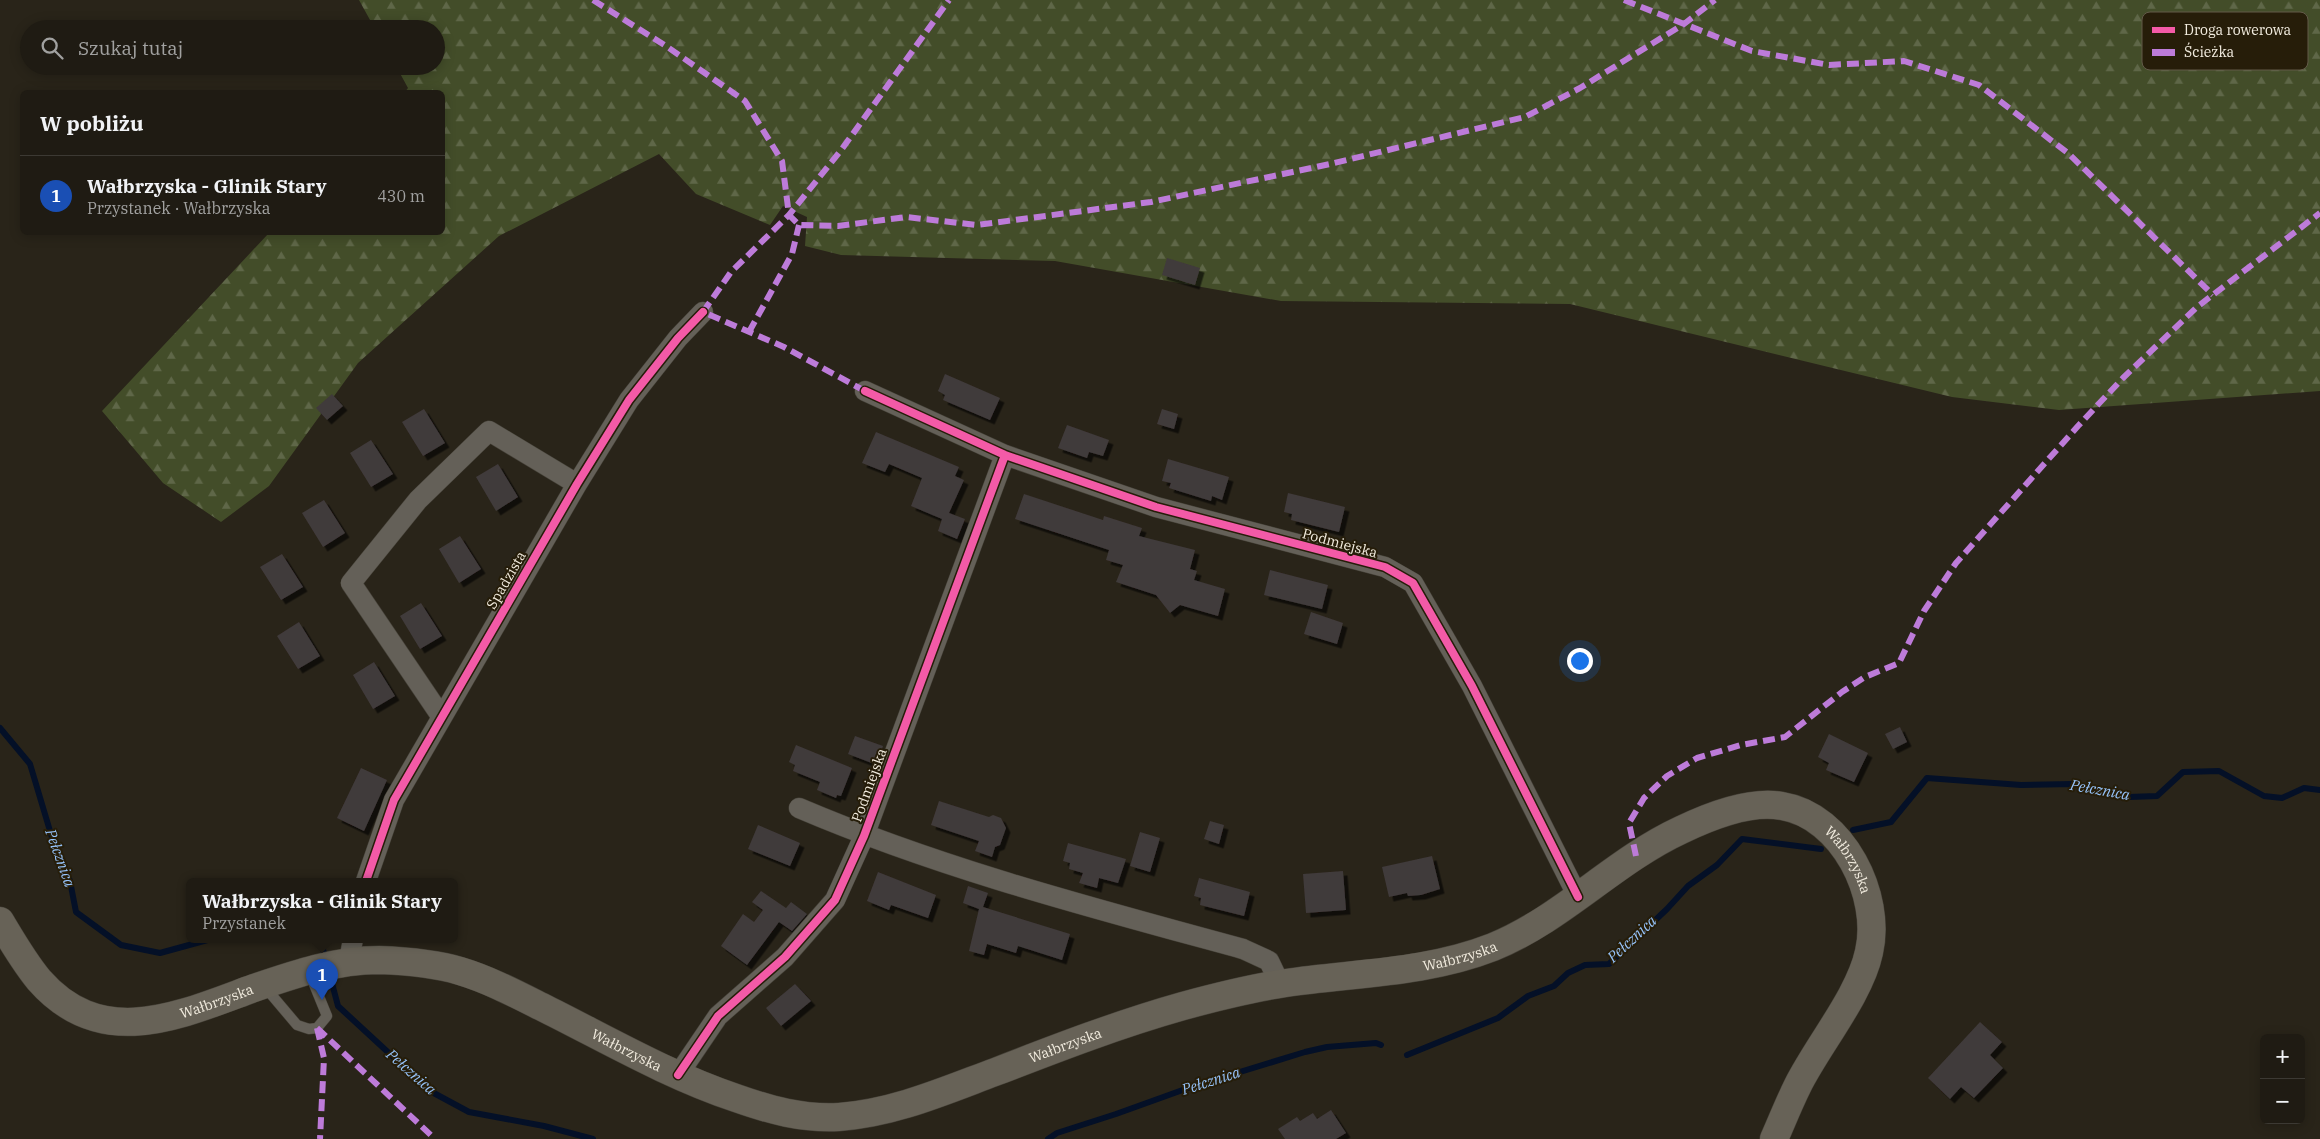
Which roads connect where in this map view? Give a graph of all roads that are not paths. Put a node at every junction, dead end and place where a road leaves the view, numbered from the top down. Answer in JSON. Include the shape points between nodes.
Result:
{"nodes":[{"id":1,"x":703,"y":312,"type":"dead end"},
{"id":2,"x":865,"y":391,"type":"dead end"},
{"id":3,"x":1005,"y":455,"type":"junction"},
{"id":4,"x":577,"y":484,"type":"junction"},
{"id":5,"x":441,"y":716,"type":"junction"},
{"id":6,"x":799,"y":808,"type":"dead end"},
{"id":7,"x":864,"y":836,"type":"junction"},
{"id":8,"x":367,"y":878,"type":"edge"},
{"id":9,"x":1578,"y":897,"type":"junction"},
{"id":10,"x":0,"y":921,"type":"edge"},
{"id":11,"x":348,"y":954,"type":"edge"},
{"id":12,"x":311,"y":970,"type":"junction"},
{"id":13,"x":1280,"y":984,"type":"junction"},
{"id":14,"x":263,"y":985,"type":"junction"},
{"id":15,"x":678,"y":1075,"type":"junction"},
{"id":16,"x":1774,"y":1139,"type":"edge"}],
"edges":[{"from":1,"to":4,"type":"street","name":"Spadzista","via":[[629,400]]},
{"from":2,"to":3,"type":"street","name":"Podmiejska"},
{"from":3,"to":7,"type":"street","name":"Podmiejska"},
{"from":3,"to":9,"type":"street","name":"Podmiejska","via":[[1156,507],[1385,567],[1413,584],[1472,686]]},
{"from":4,"to":5,"type":"street","name":"Spadzista"},
{"from":4,"to":5,"type":"street","via":[[489,430],[418,500],[351,582]]},
{"from":5,"to":8,"type":"street","name":"Spadzista","via":[[394,800]]},
{"from":6,"to":7,"type":"street","name":"Podmiejska"},
{"from":7,"to":13,"type":"street","name":"Podmiejska","via":[[990,879],[1243,949],[1269,960]]},
{"from":7,"to":15,"type":"street","name":"Podmiejska","via":[[835,900],[785,957],[718,1016]]},
{"from":9,"to":13,"type":"main road","name":"Wałbrzyska","via":[[1538,924],[1492,947],[1436,964]]},
{"from":9,"to":16,"type":"main road","name":"Wałbrzyska","via":[[1680,830],[1730,811],[1783,806],[1810,816],[1829,828],[1850,857],[1867,890],[1873,920],[1869,956],[1850,998],[1798,1085]]},
{"from":10,"to":14,"type":"main road","name":"Wałbrzyska","via":[[40,981],[81,1013],[105,1020],[129,1023],[178,1016]]},
{"from":11,"to":12,"type":"main road","name":"Wałbrzyska"},
{"from":11,"to":15,"type":"main road","name":"Wałbrzyska","via":[[432,964],[475,976]]},
{"from":12,"to":14,"type":"main road","name":"Wałbrzyska"},
{"from":12,"to":14,"type":"lane","via":[[327,1016],[317,1028],[297,1025]]},
{"from":13,"to":15,"type":"main road","name":"Wałbrzyska","via":[[1174,1009],[1082,1039],[904,1105],[864,1115],[830,1118],[777,1112]]}]}
